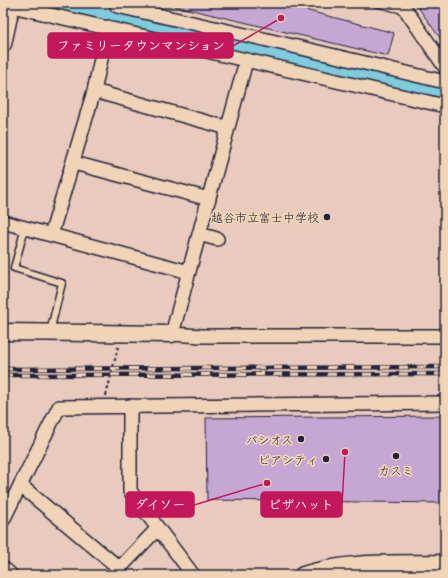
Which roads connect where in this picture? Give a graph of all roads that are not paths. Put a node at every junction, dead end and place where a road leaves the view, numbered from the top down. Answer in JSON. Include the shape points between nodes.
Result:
{"nodes":[{"id":1,"x":118,"y":3,"type":"edge"},
{"id":2,"x":376,"y":3,"type":"edge"},
{"id":3,"x":12,"y":5,"type":"edge"},
{"id":4,"x":403,"y":7,"type":"edge"},
{"id":5,"x":108,"y":27,"type":"junction"},
{"id":6,"x":3,"y":44,"type":"edge"},
{"id":7,"x":246,"y":60,"type":"junction"},
{"id":8,"x":445,"y":67,"type":"edge"},
{"id":9,"x":445,"y":82,"type":"edge"},
{"id":10,"x":94,"y":91,"type":"junction"},
{"id":11,"x":445,"y":106,"type":"edge"},
{"id":12,"x":228,"y":128,"type":"junction"},
{"id":13,"x":74,"y":163,"type":"junction"},
{"id":14,"x":209,"y":199,"type":"junction"},
{"id":15,"x":3,"y":222,"type":"edge"},
{"id":16,"x":25,"y":228,"type":"junction"},
{"id":17,"x":199,"y":234,"type":"junction"},
{"id":18,"x":51,"y":235,"type":"junction"},
{"id":19,"x":218,"y":239,"type":"dead end"},
{"id":20,"x":189,"y":272,"type":"junction"},
{"id":21,"x":3,"y":332,"type":"edge"},
{"id":22,"x":50,"y":333,"type":"junction"},
{"id":23,"x":172,"y":334,"type":"junction"},
{"id":24,"x":445,"y":336,"type":"edge"},
{"id":25,"x":445,"y":403,"type":"edge"},
{"id":26,"x":130,"y":406,"type":"junction"},
{"id":27,"x":20,"y":485,"type":"junction"},
{"id":28,"x":3,"y":520,"type":"edge"},
{"id":29,"x":158,"y":528,"type":"junction"},
{"id":30,"x":445,"y":563,"type":"edge"},
{"id":31,"x":3,"y":570,"type":"edge"},
{"id":32,"x":380,"y":570,"type":"edge"},
{"id":33,"x":116,"y":572,"type":"edge"},
{"id":34,"x":9,"y":575,"type":"edge"},
{"id":35,"x":193,"y":575,"type":"edge"},
{"id":36,"x":303,"y":575,"type":"edge"}],
"edges":[{"from":1,"to":9,"type":"street","via":[[117,6]]},
{"from":2,"to":4,"type":"lane"},
{"from":3,"to":5,"type":"street"},
{"from":3,"to":6,"type":"street"},
{"from":4,"to":8,"type":"street"},
{"from":5,"to":7,"type":"street"},
{"from":5,"to":10,"type":"street"},
{"from":7,"to":11,"type":"street"},
{"from":7,"to":12,"type":"street"},
{"from":10,"to":12,"type":"street"},
{"from":10,"to":13,"type":"street"},
{"from":12,"to":14,"type":"street"},
{"from":13,"to":14,"type":"street"},
{"from":13,"to":18,"type":"street"},
{"from":14,"to":17,"type":"street"},
{"from":15,"to":16,"type":"street"},
{"from":16,"to":18,"type":"street"},
{"from":16,"to":22,"type":"lane","via":[[14,268],[62,283]]},
{"from":17,"to":19,"type":"street"},
{"from":17,"to":20,"type":"street"},
{"from":18,"to":20,"type":"street"},
{"from":20,"to":23,"type":"street"},
{"from":21,"to":22,"type":"street"},
{"from":22,"to":23,"type":"street"},
{"from":23,"to":24,"type":"street"},
{"from":25,"to":26,"type":"street"},
{"from":26,"to":27,"type":"street","via":[[59,407]]},
{"from":26,"to":29,"type":"street","via":[[130,491]]},
{"from":27,"to":28,"type":"street"},
{"from":27,"to":33,"type":"street"},
{"from":29,"to":33,"type":"street"},
{"from":29,"to":35,"type":"street"},
{"from":30,"to":32,"type":"street"},
{"from":31,"to":34,"type":"street"},
{"from":32,"to":36,"type":"street","via":[[348,565]]}]}
